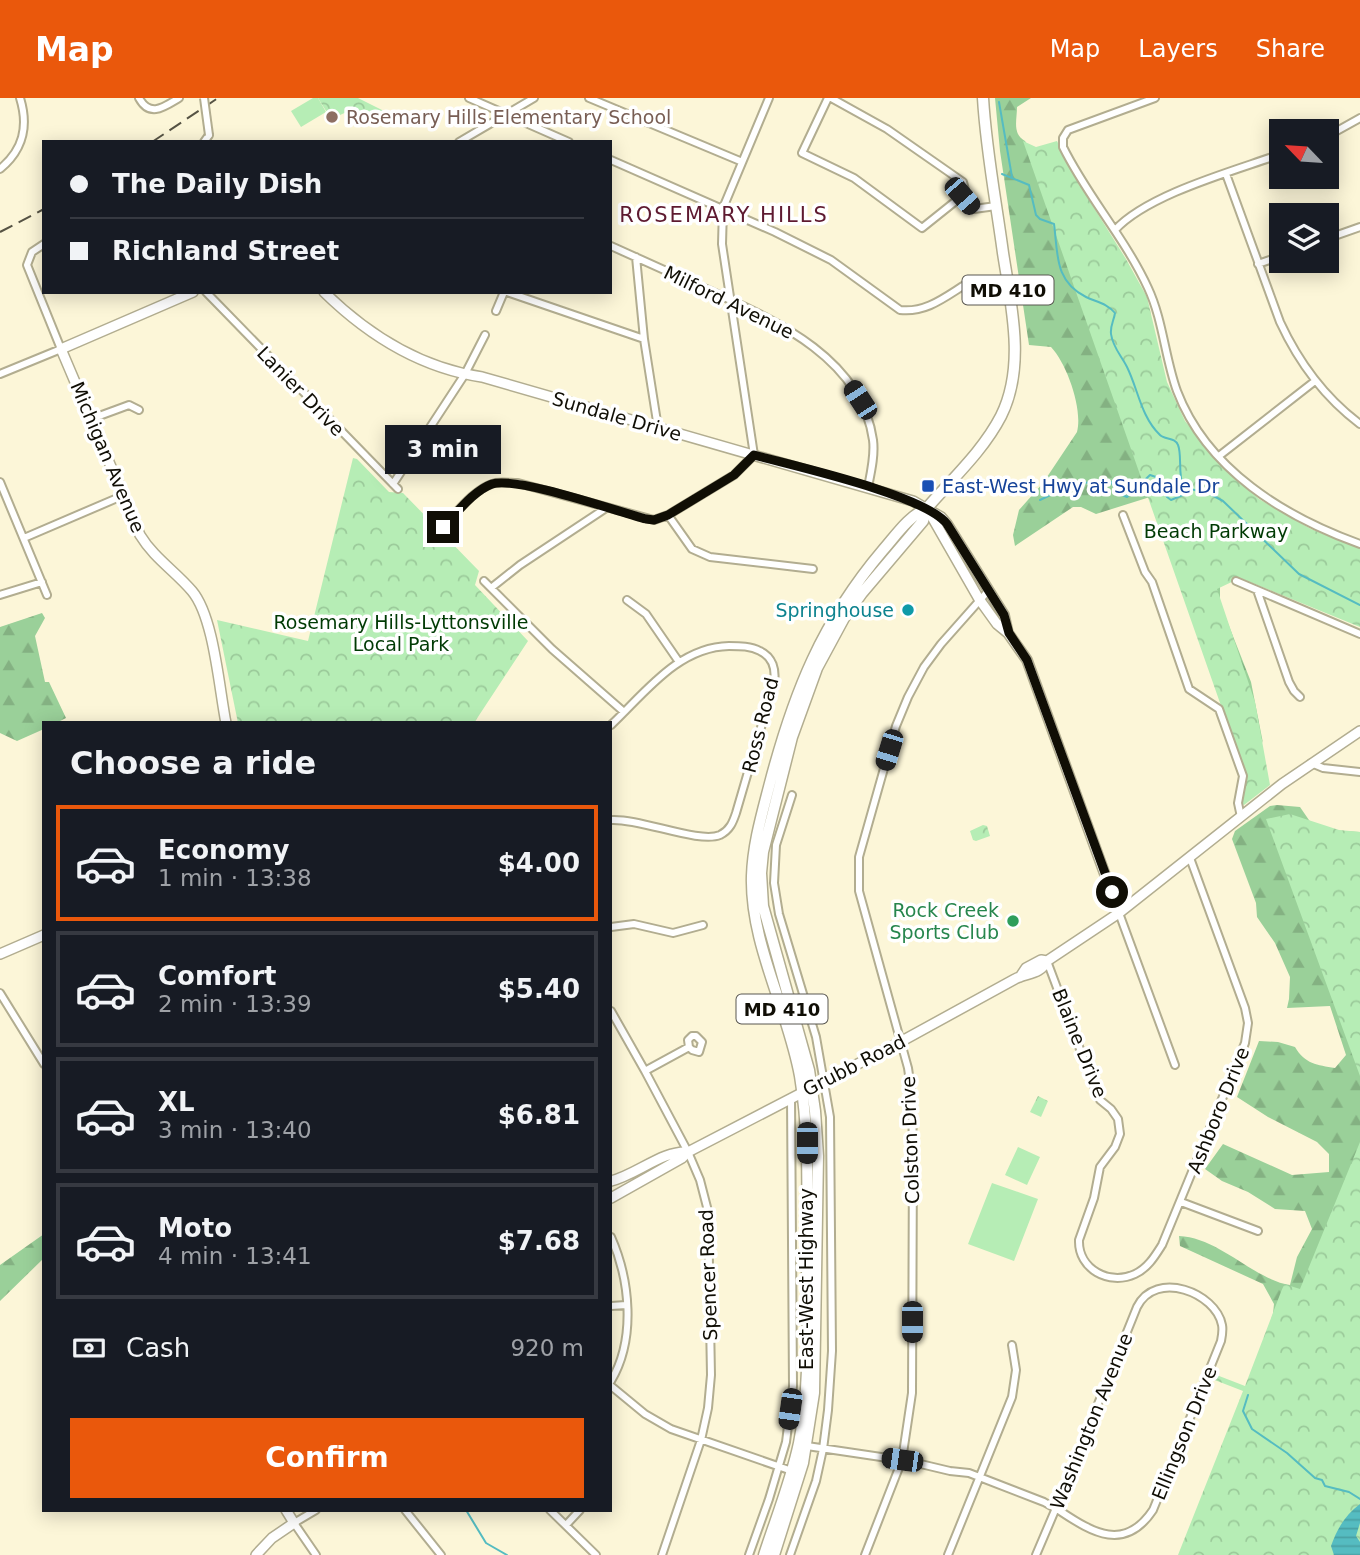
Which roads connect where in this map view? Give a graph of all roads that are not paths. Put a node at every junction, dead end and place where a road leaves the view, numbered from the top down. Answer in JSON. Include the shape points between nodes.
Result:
{"nodes":[{"id":1,"x":20,"y":98,"type":"edge"},
{"id":2,"x":139,"y":98,"type":"edge"},
{"id":3,"x":179,"y":98,"type":"edge"},
{"id":4,"x":204,"y":98,"type":"edge"},
{"id":5,"x":469,"y":98,"type":"edge"},
{"id":6,"x":534,"y":98,"type":"edge"},
{"id":7,"x":589,"y":98,"type":"edge"},
{"id":8,"x":769,"y":98,"type":"edge"},
{"id":9,"x":830,"y":98,"type":"edge"},
{"id":10,"x":983,"y":98,"type":"edge"},
{"id":11,"x":1155,"y":98,"type":"edge"},
{"id":12,"x":504,"y":114,"type":"junction"},
{"id":13,"x":1360,"y":118,"type":"edge"},
{"id":14,"x":1339,"y":130,"type":"edge"},
{"id":15,"x":205,"y":140,"type":"edge"},
{"id":16,"x":462,"y":140,"type":"edge"},
{"id":17,"x":564,"y":140,"type":"edge"},
{"id":18,"x":1269,"y":158,"type":"edge"},
{"id":19,"x":612,"y":160,"type":"edge"},
{"id":20,"x":740,"y":161,"type":"junction"},
{"id":21,"x":1,"y":168,"type":"edge"},
{"id":22,"x":1226,"y":174,"type":"junction"},
{"id":23,"x":962,"y":196,"type":"junction"},
{"id":24,"x":996,"y":206,"type":"junction"},
{"id":25,"x":723,"y":208,"type":"junction"},
{"id":26,"x":1358,"y":227,"type":"edge"},
{"id":27,"x":1115,"y":230,"type":"junction"},
{"id":28,"x":1339,"y":234,"type":"edge"},
{"id":29,"x":1360,"y":236,"type":"edge"},
{"id":30,"x":42,"y":245,"type":"edge"},
{"id":31,"x":612,"y":246,"type":"edge"},
{"id":32,"x":636,"y":257,"type":"junction"},
{"id":33,"x":1269,"y":260,"type":"edge"},
{"id":34,"x":1258,"y":264,"type":"junction"},
{"id":35,"x":966,"y":284,"type":"dead end"},
{"id":36,"x":188,"y":294,"type":"edge"},
{"id":37,"x":208,"y":294,"type":"edge"},
{"id":38,"x":326,"y":294,"type":"edge"},
{"id":39,"x":504,"y":294,"type":"edge"},
{"id":40,"x":511,"y":294,"type":"edge"},
{"id":41,"x":729,"y":300,"type":"junction"},
{"id":42,"x":496,"y":311,"type":"dead end"},
{"id":43,"x":485,"y":335,"type":"dead end"},
{"id":44,"x":644,"y":339,"type":"junction"},
{"id":45,"x":61,"y":349,"type":"junction"},
{"id":46,"x":0,"y":374,"type":"edge"},
{"id":47,"x":465,"y":374,"type":"junction"},
{"id":48,"x":1315,"y":381,"type":"junction"},
{"id":49,"x":139,"y":410,"type":"dead end"},
{"id":50,"x":91,"y":419,"type":"junction"},
{"id":51,"x":1360,"y":424,"type":"edge"},
{"id":52,"x":658,"y":428,"type":"junction"},
{"id":53,"x":754,"y":455,"type":"junction"},
{"id":54,"x":1219,"y":456,"type":"junction"},
{"id":55,"x":0,"y":482,"type":"edge"},
{"id":56,"x":868,"y":487,"type":"junction"},
{"id":57,"x":122,"y":496,"type":"junction"},
{"id":58,"x":606,"y":508,"type":"junction"},
{"id":59,"x":927,"y":509,"type":"junction"},
{"id":60,"x":668,"y":515,"type":"junction"},
{"id":61,"x":1123,"y":515,"type":"dead end"},
{"id":62,"x":431,"y":521,"type":"dead end"},
{"id":63,"x":24,"y":538,"type":"junction"},
{"id":64,"x":1360,"y":544,"type":"edge"},
{"id":65,"x":813,"y":569,"type":"dead end"},
{"id":66,"x":484,"y":581,"type":"dead end"},
{"id":67,"x":1236,"y":581,"type":"dead end"},
{"id":68,"x":42,"y":582,"type":"junction"},
{"id":69,"x":491,"y":588,"type":"junction"},
{"id":70,"x":1257,"y":590,"type":"junction"},
{"id":71,"x":988,"y":591,"type":"junction"},
{"id":72,"x":47,"y":595,"type":"dead end"},
{"id":73,"x":0,"y":596,"type":"edge"},
{"id":74,"x":979,"y":599,"type":"junction"},
{"id":75,"x":627,"y":600,"type":"dead end"},
{"id":76,"x":1009,"y":633,"type":"junction"},
{"id":77,"x":1360,"y":634,"type":"edge"},
{"id":78,"x":679,"y":662,"type":"junction"},
{"id":79,"x":1300,"y":697,"type":"dead end"},
{"id":80,"x":624,"y":712,"type":"junction"},
{"id":81,"x":226,"y":721,"type":"edge"},
{"id":82,"x":612,"y":724,"type":"edge"},
{"id":83,"x":1360,"y":731,"type":"edge"},
{"id":84,"x":1311,"y":763,"type":"junction"},
{"id":85,"x":1360,"y":772,"type":"edge"},
{"id":86,"x":792,"y":794,"type":"dead end"},
{"id":87,"x":1241,"y":817,"type":"junction"},
{"id":88,"x":612,"y":820,"type":"edge"},
{"id":89,"x":768,"y":827,"type":"junction"},
{"id":90,"x":780,"y":830,"type":"junction"},
{"id":91,"x":1191,"y":858,"type":"junction"},
{"id":92,"x":1119,"y":913,"type":"junction"},
{"id":93,"x":703,"y":925,"type":"dead end"},
{"id":94,"x":612,"y":927,"type":"edge"},
{"id":95,"x":42,"y":936,"type":"edge"},
{"id":96,"x":1,"y":953,"type":"edge"},
{"id":97,"x":1047,"y":961,"type":"junction"},
{"id":98,"x":0,"y":993,"type":"edge"},
{"id":99,"x":612,"y":1014,"type":"edge"},
{"id":100,"x":902,"y":1041,"type":"junction"},
{"id":101,"x":689,"y":1047,"type":"dead end"},
{"id":102,"x":42,"y":1061,"type":"edge"},
{"id":103,"x":1175,"y":1065,"type":"dead end"},
{"id":104,"x":645,"y":1071,"type":"junction"},
{"id":105,"x":825,"y":1080,"type":"junction"},
{"id":106,"x":807,"y":1090,"type":"junction"},
{"id":107,"x":791,"y":1098,"type":"junction"},
{"id":108,"x":688,"y":1152,"type":"junction"},
{"id":109,"x":612,"y":1181,"type":"edge"},
{"id":110,"x":629,"y":1188,"type":"junction"},
{"id":111,"x":612,"y":1190,"type":"edge"},
{"id":112,"x":612,"y":1197,"type":"edge"},
{"id":113,"x":1181,"y":1202,"type":"junction"},
{"id":114,"x":1258,"y":1231,"type":"dead end"},
{"id":115,"x":612,"y":1240,"type":"edge"},
{"id":116,"x":1150,"y":1290,"type":"joint"},
{"id":117,"x":626,"y":1305,"type":"junction"},
{"id":118,"x":612,"y":1306,"type":"edge"},
{"id":119,"x":1012,"y":1345,"type":"dead end"},
{"id":120,"x":612,"y":1379,"type":"edge"},
{"id":121,"x":612,"y":1388,"type":"edge"},
{"id":122,"x":701,"y":1440,"type":"junction"},
{"id":123,"x":807,"y":1446,"type":"junction"},
{"id":124,"x":823,"y":1449,"type":"junction"},
{"id":125,"x":902,"y":1460,"type":"junction"},
{"id":126,"x":779,"y":1467,"type":"junction"},
{"id":127,"x":792,"y":1471,"type":"junction"},
{"id":128,"x":981,"y":1477,"type":"junction"},
{"id":129,"x":1056,"y":1508,"type":"junction"},
{"id":130,"x":287,"y":1512,"type":"edge"},
{"id":131,"x":313,"y":1512,"type":"edge"},
{"id":132,"x":407,"y":1512,"type":"edge"},
{"id":133,"x":552,"y":1512,"type":"edge"},
{"id":134,"x":578,"y":1512,"type":"edge"},
{"id":135,"x":294,"y":1523,"type":"junction"},
{"id":136,"x":566,"y":1525,"type":"junction"},
{"id":137,"x":257,"y":1555,"type":"edge"},
{"id":138,"x":316,"y":1555,"type":"edge"},
{"id":139,"x":441,"y":1555,"type":"edge"},
{"id":140,"x":596,"y":1555,"type":"edge"},
{"id":141,"x":662,"y":1555,"type":"edge"},
{"id":142,"x":749,"y":1555,"type":"edge"},
{"id":143,"x":764,"y":1555,"type":"edge"},
{"id":144,"x":774,"y":1555,"type":"edge"},
{"id":145,"x":790,"y":1555,"type":"edge"},
{"id":146,"x":865,"y":1555,"type":"edge"},
{"id":147,"x":948,"y":1555,"type":"edge"},
{"id":148,"x":1036,"y":1555,"type":"edge"}],
"edges":[{"from":1,"to":21,"type":"street","via":[[24,135],[17,152]]},
{"from":2,"to":3,"type":"street","via":[[146,108],[159,110]]},
{"from":4,"to":15,"type":"street","bridge":true,"via":[[209,135]]},
{"from":5,"to":12,"type":"street"},
{"from":6,"to":12,"type":"street"},
{"from":7,"to":20,"type":"street"},
{"from":8,"to":20,"type":"street"},
{"from":9,"to":23,"type":"street","via":[[887,129],[963,183]]},
{"from":9,"to":23,"type":"street","via":[[802,153],[854,178],[922,228]]},
{"from":10,"to":24,"type":"main road","name":"East-West Highway","number":"MD 410"},
{"from":11,"to":27,"type":"street","via":[[1064,135],[1063,146]]},
{"from":12,"to":16,"type":"street"},
{"from":12,"to":17,"type":"street"},
{"from":13,"to":14,"type":"street"},
{"from":18,"to":22,"type":"street"},
{"from":19,"to":25,"type":"street"},
{"from":20,"to":25,"type":"street"},
{"from":22,"to":27,"type":"street","via":[[1162,199]]},
{"from":22,"to":34,"type":"street"},
{"from":23,"to":24,"type":"street","via":[[974,209]]},
{"from":24,"to":59,"type":"main road","name":"East-West Highway","number":"MD 410","via":[[1012,317],[1015,360],[1010,393],[983,444]]},
{"from":25,"to":35,"type":"street","via":[[831,260],[900,310],[913,312],[930,306]]},
{"from":25,"to":41,"type":"street"},
{"from":26,"to":28,"type":"street"},
{"from":26,"to":29,"type":"street"},
{"from":27,"to":54,"type":"street","via":[[1150,293],[1184,407]]},
{"from":30,"to":45,"type":"street","name":"Michigan Avenue","via":[[27,260],[29,273]]},
{"from":31,"to":32,"type":"street","name":"Milford Avenue"},
{"from":32,"to":41,"type":"street","name":"Milford Avenue"},
{"from":32,"to":44,"type":"street"},
{"from":33,"to":34,"type":"street"},
{"from":34,"to":48,"type":"street","via":[[1285,332]]},
{"from":36,"to":45,"type":"street"},
{"from":37,"to":47,"type":"street","name":"Lanier Drive","via":[[395,486]]},
{"from":38,"to":47,"type":"street","name":"Sundale Drive","via":[[375,336],[415,357]]},
{"from":39,"to":42,"type":"street"},
{"from":40,"to":44,"type":"street"},
{"from":41,"to":53,"type":"street"},
{"from":41,"to":56,"type":"street","name":"Milford Avenue","via":[[803,338],[850,386],[868,418],[873,442]]},
{"from":43,"to":47,"type":"street"},
{"from":44,"to":52,"type":"street"},
{"from":45,"to":46,"type":"street"},
{"from":45,"to":50,"type":"street","name":"Michigan Avenue"},
{"from":47,"to":52,"type":"street","name":"Sundale Drive"},
{"from":48,"to":51,"type":"street"},
{"from":48,"to":54,"type":"street"},
{"from":49,"to":50,"type":"street","via":[[129,405]]},
{"from":50,"to":57,"type":"street","name":"Michigan Avenue"},
{"from":52,"to":53,"type":"street","name":"Sundale Drive"},
{"from":53,"to":56,"type":"street","name":"Sundale Drive"},
{"from":53,"to":60,"type":"street","via":[[734,475]]},
{"from":54,"to":64,"type":"street","via":[[1252,488],[1286,511]]},
{"from":55,"to":63,"type":"street"},
{"from":56,"to":59,"type":"street","name":"Sundale Drive"},
{"from":57,"to":63,"type":"street"},
{"from":57,"to":81,"type":"street","name":"Michigan Avenue","via":[[149,550],[193,592],[204,611]]},
{"from":58,"to":60,"type":"street","via":[[654,520]]},
{"from":58,"to":62,"type":"street","via":[[518,483],[495,483],[475,495],[440,530]]},
{"from":58,"to":69,"type":"street"},
{"from":59,"to":71,"type":"street","via":[[947,524]]},
{"from":59,"to":74,"type":"street"},
{"from":59,"to":89,"type":"main road","name":"East-West Highway","number":"MD 410","via":[[923,521],[862,593],[831,641],[799,713]]},
{"from":59,"to":106,"type":"main road","name":"East-West Highway","number":"MD 410","via":[[914,514],[867,569],[818,644],[789,716],[753,852],[755,913]]},
{"from":60,"to":65,"type":"street","via":[[692,549],[709,557]]},
{"from":61,"to":87,"type":"street","via":[[1189,690],[1219,709],[1242,776]]},
{"from":63,"to":68,"type":"street"},
{"from":66,"to":69,"type":"street"},
{"from":67,"to":70,"type":"street"},
{"from":68,"to":72,"type":"street"},
{"from":68,"to":73,"type":"street"},
{"from":69,"to":80,"type":"street"},
{"from":70,"to":77,"type":"street"},
{"from":70,"to":79,"type":"street","via":[[1289,682]]},
{"from":71,"to":74,"type":"street","name":"Colston Drive"},
{"from":71,"to":76,"type":"street","via":[[1004,615]]},
{"from":74,"to":76,"type":"street"},
{"from":74,"to":100,"type":"street","name":"Colston Drive","via":[[924,667],[908,696],[859,857],[861,903]]},
{"from":75,"to":78,"type":"street","via":[[646,614]]},
{"from":76,"to":92,"type":"street","via":[[1039,689]]},
{"from":78,"to":80,"type":"street","name":"Ross Road"},
{"from":78,"to":88,"type":"street","name":"Ross Road","via":[[698,652],[736,646],[756,649],[772,662],[774,683],[736,813],[728,830],[704,837]]},
{"from":80,"to":82,"type":"street","name":"Ross Road"},
{"from":83,"to":84,"type":"street","name":"Grubb Road"},
{"from":84,"to":85,"type":"street"},
{"from":84,"to":87,"type":"street","name":"Grubb Road"},
{"from":86,"to":90,"type":"street","name":"East-West Highway"},
{"from":87,"to":91,"type":"street","name":"Grubb Road"},
{"from":89,"to":90,"type":"street"},
{"from":89,"to":106,"type":"main road","name":"East-West Highway","number":"MD 410","via":[[761,873],[763,906],[796,1018]]},
{"from":90,"to":105,"type":"street","name":"East-West Highway","via":[[775,895]]},
{"from":91,"to":92,"type":"street","name":"Grubb Road"},
{"from":91,"to":113,"type":"street","name":"Ashboro Drive","via":[[1248,1023],[1245,1043]]},
{"from":92,"to":97,"type":"street","name":"Grubb Road"},
{"from":92,"to":103,"type":"street"},
{"from":93,"to":94,"type":"street","via":[[673,933],[634,924]]},
{"from":95,"to":96,"type":"street"},
{"from":97,"to":100,"type":"street","name":"Grubb Road","via":[[1031,965],[1020,976]]},
{"from":97,"to":113,"type":"street","name":"Blaine Drive","via":[[1093,1084],[1118,1119],[1120,1134],[1100,1167],[1079,1240],[1081,1257],[1108,1277],[1137,1273],[1152,1262]]},
{"from":98,"to":102,"type":"street"},
{"from":99,"to":104,"type":"street","name":"Spencer Road"},
{"from":100,"to":105,"type":"street","name":"Grubb Road"},
{"from":100,"to":125,"type":"street","name":"Colston Drive","via":[[912,1096],[913,1156],[912,1393]]},
{"from":101,"to":104,"type":"street"},
{"from":104,"to":108,"type":"street","name":"Spencer Road"},
{"from":105,"to":106,"type":"street","name":"Grubb Road"},
{"from":105,"to":124,"type":"street","name":"East-West Highway","via":[[830,1117],[832,1338]]},
{"from":106,"to":107,"type":"street","name":"Grubb Road"},
{"from":106,"to":123,"type":"main road","name":"East-West Highway","number":"MD 410","via":[[818,1156],[814,1385]]},
{"from":106,"to":127,"type":"main road","name":"East-West Highway","number":"MD 410","via":[[807,1339],[803,1415]]},
{"from":107,"to":108,"type":"street","name":"Grubb Road"},
{"from":107,"to":126,"type":"street","name":"East-West Highway","via":[[793,1386]]},
{"from":108,"to":109,"type":"street","name":"Grubb Road","via":[[676,1151]]},
{"from":108,"to":110,"type":"street","name":"Grubb Road"},
{"from":108,"to":122,"type":"street","name":"Spencer Road","via":[[705,1196],[710,1246],[711,1375]]},
{"from":110,"to":111,"type":"street"},
{"from":110,"to":112,"type":"street","name":"Grubb Road"},
{"from":113,"to":114,"type":"street"},
{"from":115,"to":117,"type":"street","via":[[624,1278]]},
{"from":116,"to":129,"type":"street","name":"Washington Avenue","via":[[1136,1307]]},
{"from":116,"to":129,"type":"street","name":"Ellingson Drive","via":[[1174,1287],[1202,1298],[1222,1324],[1221,1341],[1153,1510],[1135,1530],[1108,1535]]},
{"from":117,"to":118,"type":"street"},
{"from":117,"to":120,"type":"street","via":[[624,1350]]},
{"from":119,"to":128,"type":"street","via":[[1016,1370],[1012,1398]]},
{"from":121,"to":122,"type":"street","via":[[657,1422]]},
{"from":122,"to":126,"type":"street"},
{"from":122,"to":141,"type":"street","name":"Spencer Road"},
{"from":123,"to":124,"type":"street","name":"Ellingson Drive"},
{"from":123,"to":144,"type":"main road","name":"East-West Highway","number":"MD 410"},
{"from":124,"to":125,"type":"street","name":"Ellingson Drive"},
{"from":124,"to":145,"type":"street","name":"East-West Highway"},
{"from":125,"to":128,"type":"street","name":"Ellingson Drive"},
{"from":125,"to":146,"type":"street","name":"Colston Drive"},
{"from":126,"to":127,"type":"street"},
{"from":126,"to":142,"type":"street","name":"East-West Highway"},
{"from":127,"to":143,"type":"main road","name":"East-West Highway","number":"MD 410"},
{"from":128,"to":129,"type":"street","name":"Ellingson Drive"},
{"from":128,"to":147,"type":"street"},
{"from":129,"to":148,"type":"street","name":"Washington Avenue"},
{"from":130,"to":135,"type":"street"},
{"from":131,"to":135,"type":"street"},
{"from":132,"to":139,"type":"street"},
{"from":133,"to":136,"type":"street"},
{"from":134,"to":136,"type":"street"},
{"from":135,"to":137,"type":"street"},
{"from":135,"to":138,"type":"street"},
{"from":136,"to":140,"type":"street"}]}
